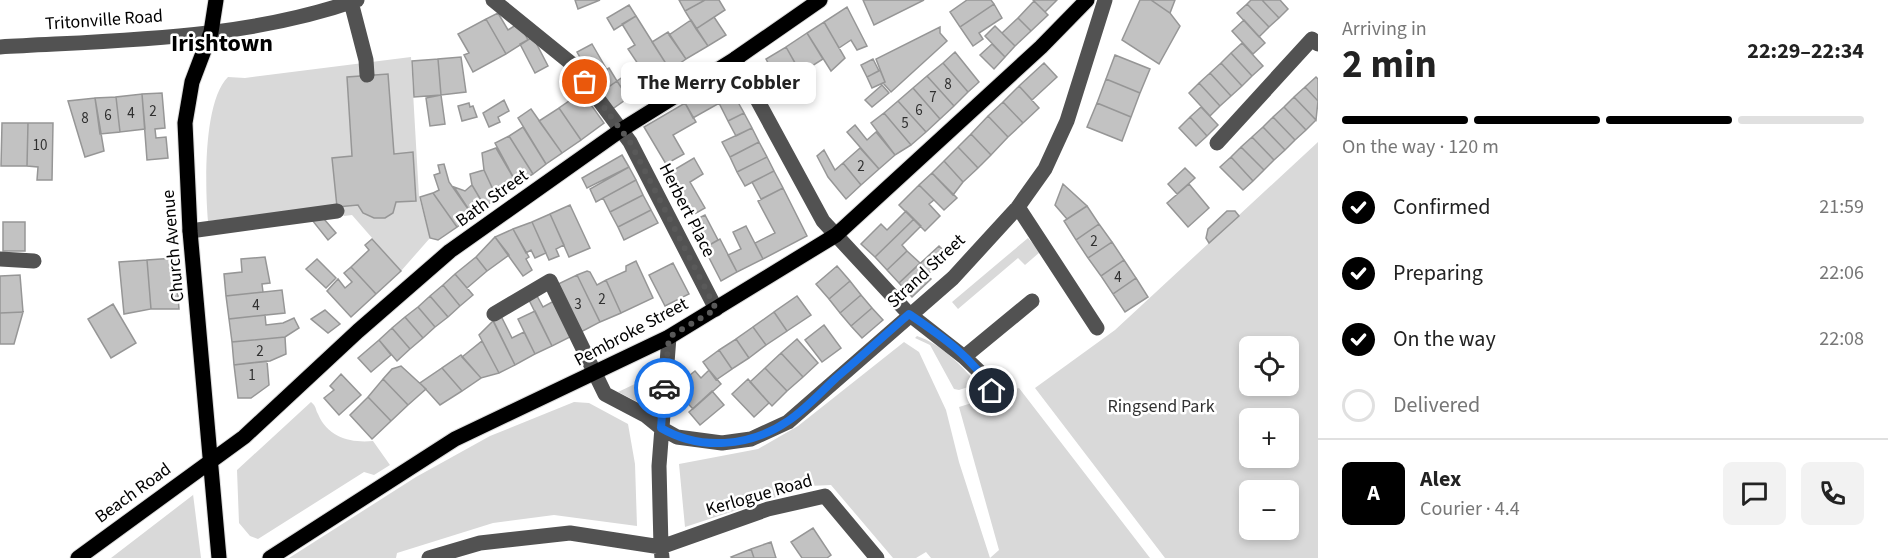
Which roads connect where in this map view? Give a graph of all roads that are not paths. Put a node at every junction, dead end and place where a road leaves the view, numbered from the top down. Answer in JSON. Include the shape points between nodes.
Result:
{"nodes":[{"id":1,"x":216,"y":0,"type":"edge"},
{"id":2,"x":302,"y":0,"type":"edge"},
{"id":3,"x":493,"y":0,"type":"edge"},
{"id":4,"x":820,"y":0,"type":"edge"},
{"id":5,"x":1087,"y":0,"type":"edge"},
{"id":6,"x":1105,"y":0,"type":"edge"},
{"id":7,"x":354,"y":1,"type":"edge"},
{"id":8,"x":318,"y":11,"type":"junction"},
{"id":9,"x":211,"y":32,"type":"junction"},
{"id":10,"x":1318,"y":44,"type":"edge"},
{"id":11,"x":0,"y":46,"type":"edge"},
{"id":12,"x":735,"y":59,"type":"junction"},
{"id":13,"x":367,"y":75,"type":"dead end"},
{"id":14,"x":621,"y":130,"type":"junction"},
{"id":15,"x":1217,"y":143,"type":"dead end"},
{"id":16,"x":1018,"y":207,"type":"junction"},
{"id":17,"x":337,"y":211,"type":"dead end"},
{"id":18,"x":190,"y":231,"type":"junction"},
{"id":19,"x":836,"y":235,"type":"junction"},
{"id":20,"x":0,"y":259,"type":"edge"},
{"id":21,"x":34,"y":261,"type":"dead end"},
{"id":22,"x":1032,"y":301,"type":"dead end"},
{"id":23,"x":716,"y":309,"type":"junction"},
{"id":24,"x":494,"y":314,"type":"dead end"},
{"id":25,"x":909,"y":314,"type":"junction"},
{"id":26,"x":1097,"y":327,"type":"dead end"},
{"id":27,"x":669,"y":337,"type":"junction"},
{"id":28,"x":964,"y":357,"type":"junction"},
{"id":29,"x":595,"y":374,"type":"junction"},
{"id":30,"x":992,"y":391,"type":"dead end"},
{"id":31,"x":661,"y":428,"type":"junction"},
{"id":32,"x":211,"y":460,"type":"junction"},
{"id":33,"x":662,"y":552,"type":"edge"},
{"id":34,"x":78,"y":558,"type":"edge"},
{"id":35,"x":219,"y":558,"type":"edge"},
{"id":36,"x":270,"y":558,"type":"edge"},
{"id":37,"x":429,"y":558,"type":"edge"},
{"id":38,"x":877,"y":558,"type":"edge"}],
"edges":[{"from":1,"to":9,"type":"main road","name":"Church Avenue"},
{"from":2,"to":8,"type":"street"},
{"from":3,"to":14,"type":"street","name":"Herbert Place","via":[[572,64]]},
{"from":4,"to":12,"type":"main road","name":"Bath Street"},
{"from":5,"to":19,"type":"main road","name":"Pembroke Street"},
{"from":6,"to":16,"type":"street","name":"Strand Street","via":[[1067,121],[1045,170]]},
{"from":7,"to":8,"type":"street","name":"Tritonville Road"},
{"from":7,"to":13,"type":"street"},
{"from":8,"to":9,"type":"street","name":"Tritonville Road"},
{"from":9,"to":11,"type":"street","name":"Tritonville Road"},
{"from":9,"to":18,"type":"main road","name":"Church Avenue","via":[[192,82],[185,123]]},
{"from":10,"to":15,"type":"street","via":[[1312,39]]},
{"from":12,"to":14,"type":"main road","name":"Bath Street"},
{"from":12,"to":19,"type":"street","via":[[823,221]]},
{"from":14,"to":23,"type":"street","name":"Herbert Place"},
{"from":14,"to":32,"type":"main road","name":"Bath Street","via":[[450,251],[244,437]]},
{"from":16,"to":25,"type":"street","name":"Strand Street","via":[[953,278]]},
{"from":16,"to":26,"type":"street"},
{"from":17,"to":18,"type":"street"},
{"from":18,"to":32,"type":"main road","name":"Church Avenue"},
{"from":19,"to":23,"type":"main road","name":"Pembroke Street"},
{"from":19,"to":25,"type":"street"},
{"from":20,"to":21,"type":"street"},
{"from":22,"to":28,"type":"street"},
{"from":23,"to":27,"type":"main road","name":"Pembroke Street"},
{"from":24,"to":29,"type":"street","via":[[550,281]]},
{"from":25,"to":28,"type":"street"},
{"from":25,"to":31,"type":"street","name":"Strand Street","via":[[788,422],[751,439],[722,443],[677,437]]},
{"from":27,"to":29,"type":"main road","name":"Pembroke Street"},
{"from":27,"to":31,"type":"street"},
{"from":28,"to":30,"type":"street","via":[[983,375]]},
{"from":29,"to":31,"type":"street","via":[[605,394],[638,410]]},
{"from":29,"to":36,"type":"main road","name":"Pembroke Street","via":[[455,440]]},
{"from":31,"to":33,"type":"street"},
{"from":32,"to":34,"type":"main road","name":"Beach Road"},
{"from":32,"to":35,"type":"main road","name":"Church Avenue"},
{"from":33,"to":37,"type":"street","name":"Kerlogue Road","via":[[570,533],[480,543]]},
{"from":33,"to":38,"type":"street","name":"Kerlogue Road","via":[[768,509],[825,496]]}]}
